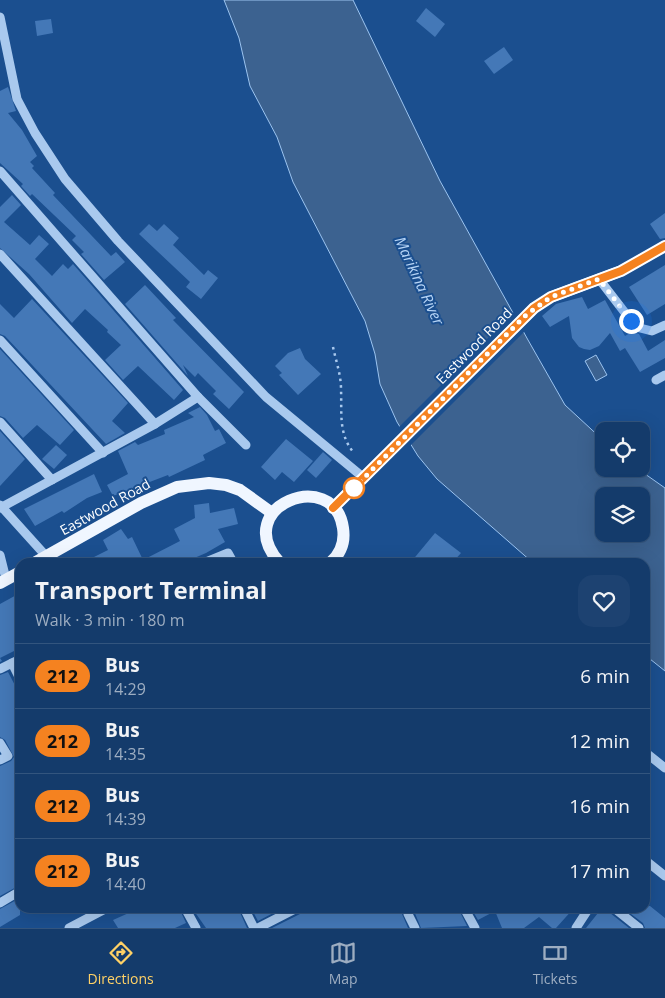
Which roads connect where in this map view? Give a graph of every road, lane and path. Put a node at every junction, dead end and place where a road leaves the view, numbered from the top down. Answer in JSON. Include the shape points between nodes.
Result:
{"nodes":[{"id":1,"x":0,"y":17,"type":"edge"},
{"id":2,"x":0,"y":171,"type":"edge"},
{"id":3,"x":665,"y":246,"type":"edge"},
{"id":4,"x":0,"y":254,"type":"edge"},
{"id":5,"x":599,"y":279,"type":"junction"},
{"id":6,"x":665,"y":325,"type":"edge"},
{"id":7,"x":0,"y":340,"type":"edge"},
{"id":8,"x":333,"y":347,"type":"dead end"},
{"id":9,"x":665,"y":375,"type":"edge"},
{"id":10,"x":656,"y":380,"type":"dead end"},
{"id":11,"x":198,"y":396,"type":"junction"},
{"id":12,"x":0,"y":422,"type":"edge"},
{"id":13,"x":155,"y":424,"type":"junction"},
{"id":14,"x":246,"y":445,"type":"dead end"},
{"id":15,"x":102,"y":454,"type":"junction"},
{"id":16,"x":377,"y":464,"type":"junction"},
{"id":17,"x":364,"y":478,"type":"junction"},
{"id":18,"x":52,"y":480,"type":"junction"},
{"id":19,"x":1,"y":506,"type":"edge"},
{"id":20,"x":333,"y":508,"type":"junction"},
{"id":21,"x":272,"y":513,"type":"junction"},
{"id":22,"x":0,"y":555,"type":"edge"},
{"id":23,"x":40,"y":558,"type":"edge"},
{"id":24,"x":43,"y":558,"type":"edge"},
{"id":25,"x":216,"y":558,"type":"edge"},
{"id":26,"x":231,"y":558,"type":"edge"},
{"id":27,"x":276,"y":558,"type":"edge"},
{"id":28,"x":335,"y":558,"type":"edge"},
{"id":29,"x":15,"y":575,"type":"edge"},
{"id":30,"x":3,"y":581,"type":"edge"},
{"id":31,"x":15,"y":662,"type":"edge"},
{"id":32,"x":0,"y":669,"type":"edge"},
{"id":33,"x":0,"y":743,"type":"edge"},
{"id":34,"x":650,"y":756,"type":"edge"},
{"id":35,"x":0,"y":760,"type":"edge"},
{"id":36,"x":665,"y":768,"type":"edge"},
{"id":37,"x":650,"y":864,"type":"edge"},
{"id":38,"x":665,"y":876,"type":"edge"},
{"id":39,"x":15,"y":894,"type":"edge"},
{"id":40,"x":0,"y":903,"type":"edge"},
{"id":41,"x":100,"y":913,"type":"edge"},
{"id":42,"x":188,"y":913,"type":"edge"},
{"id":43,"x":246,"y":913,"type":"edge"},
{"id":44,"x":287,"y":913,"type":"edge"},
{"id":45,"x":466,"y":913,"type":"edge"},
{"id":46,"x":586,"y":913,"type":"edge"},
{"id":47,"x":620,"y":913,"type":"edge"},
{"id":48,"x":408,"y":914,"type":"dead end"},
{"id":49,"x":84,"y":924,"type":"edge"},
{"id":50,"x":69,"y":928,"type":"edge"},
{"id":51,"x":196,"y":928,"type":"edge"},
{"id":52,"x":254,"y":928,"type":"edge"},
{"id":53,"x":258,"y":928,"type":"edge"},
{"id":54,"x":415,"y":928,"type":"edge"},
{"id":55,"x":474,"y":928,"type":"edge"},
{"id":56,"x":576,"y":928,"type":"edge"},
{"id":57,"x":640,"y":928,"type":"edge"}],
"edges":[{"from":1,"to":17,"type":"street","via":[[18,99],[35,134],[64,179],[118,241],[266,397]]},
{"from":2,"to":11,"type":"street"},
{"from":3,"to":5,"type":"main road","name":"Eastwood Road","via":[[627,268]]},
{"from":4,"to":13,"type":"street"},
{"from":5,"to":6,"type":"street","via":[[636,327],[652,331]]},
{"from":5,"to":16,"type":"main road","name":"Eastwood Road","via":[[551,297],[526,315]]},
{"from":7,"to":15,"type":"street"},
{"from":8,"to":16,"type":"path","via":[[341,389],[340,412],[345,443],[354,453]]},
{"from":9,"to":10,"type":"street"},
{"from":11,"to":13,"type":"street"},
{"from":11,"to":14,"type":"street"},
{"from":12,"to":18,"type":"street"},
{"from":13,"to":15,"type":"street"},
{"from":15,"to":18,"type":"street"},
{"from":16,"to":17,"type":"main road","name":"Eastwood Road"},
{"from":17,"to":20,"type":"main road","name":"Eastwood Road"},
{"from":18,"to":19,"type":"street"},
{"from":19,"to":23,"type":"street"},
{"from":20,"to":21,"type":"main road","via":[[315,497],[304,496],[284,502]]},
{"from":20,"to":28,"type":"main road","via":[[342,525],[343,535]]},
{"from":21,"to":24,"type":"main road","name":"Eastwood Road","via":[[240,490],[226,485],[192,484],[162,493]]},
{"from":21,"to":27,"type":"main road","via":[[266,537]]},
{"from":22,"to":30,"type":"street"},
{"from":25,"to":26,"type":"street","via":[[228,553]]},
{"from":29,"to":30,"type":"main road"},
{"from":31,"to":32,"type":"street"},
{"from":33,"to":35,"type":"street","via":[[8,756]]},
{"from":34,"to":36,"type":"street"},
{"from":37,"to":38,"type":"street"},
{"from":39,"to":40,"type":"street"},
{"from":41,"to":49,"type":"street"},
{"from":42,"to":51,"type":"street"},
{"from":43,"to":52,"type":"street"},
{"from":44,"to":53,"type":"street"},
{"from":45,"to":55,"type":"street"},
{"from":46,"to":56,"type":"street"},
{"from":47,"to":57,"type":"street"},
{"from":48,"to":54,"type":"street"},
{"from":49,"to":50,"type":"street"}]}
